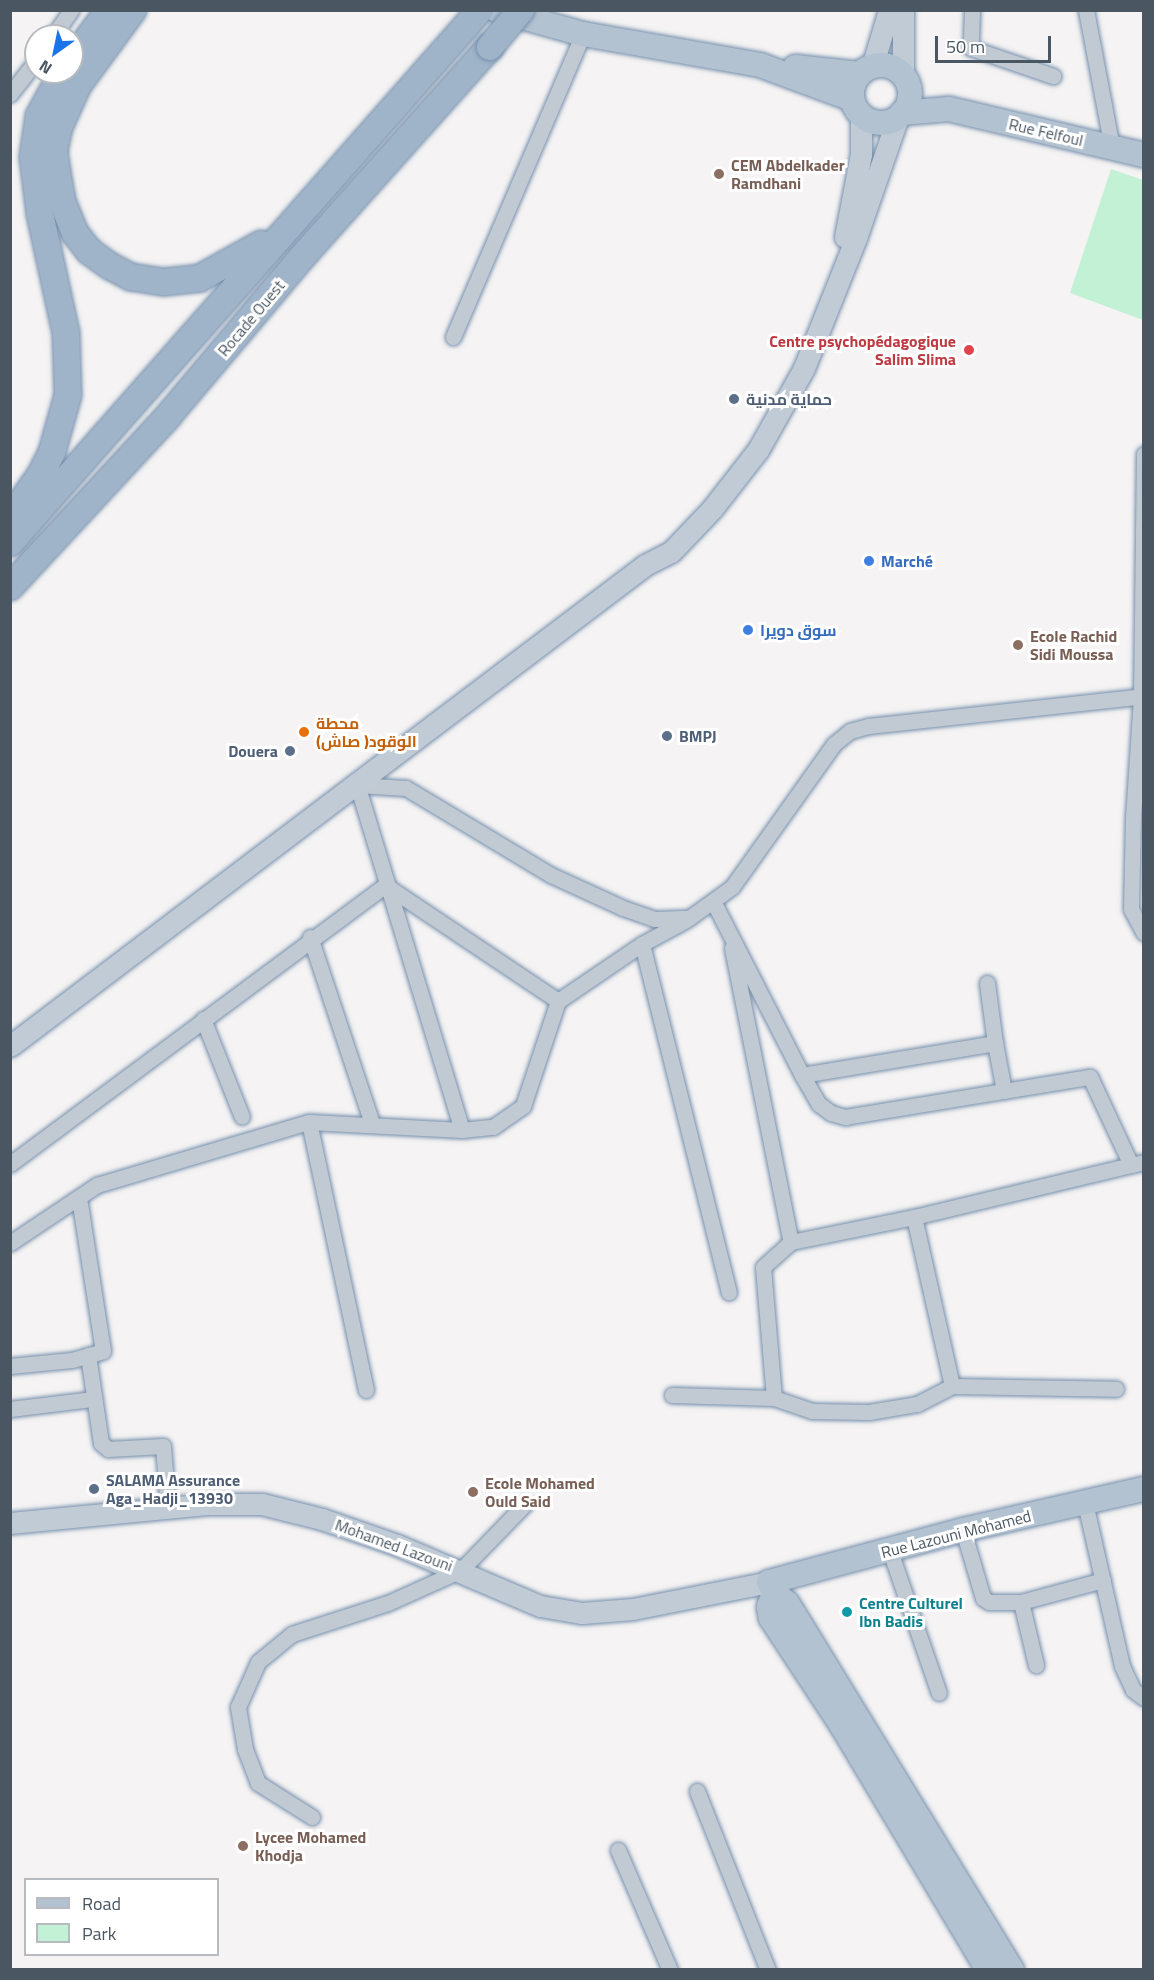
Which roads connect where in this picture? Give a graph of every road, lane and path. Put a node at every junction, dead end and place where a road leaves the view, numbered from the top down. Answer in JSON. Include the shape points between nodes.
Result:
{"nodes":[{"id":1,"x":71,"y":10,"type":"edge"},
{"id":2,"x":109,"y":10,"type":"edge"},
{"id":3,"x":133,"y":10,"type":"edge"},
{"id":4,"x":480,"y":10,"type":"edge"},
{"id":5,"x":497,"y":10,"type":"edge"},
{"id":6,"x":520,"y":10,"type":"edge"},
{"id":7,"x":889,"y":10,"type":"edge"},
{"id":8,"x":903,"y":10,"type":"edge"},
{"id":9,"x":972,"y":10,"type":"edge"},
{"id":10,"x":1086,"y":10,"type":"edge"},
{"id":11,"x":61,"y":24,"type":"edge"},
{"id":12,"x":584,"y":34,"type":"junction"},
{"id":13,"x":84,"y":44,"type":"edge"},
{"id":14,"x":760,"y":65,"type":"junction"},
{"id":15,"x":866,"y":71,"type":"junction"},
{"id":16,"x":1053,"y":76,"type":"dead end"},
{"id":17,"x":24,"y":79,"type":"edge"},
{"id":18,"x":56,"y":84,"type":"edge"},
{"id":19,"x":11,"y":99,"type":"edge"},
{"id":20,"x":903,"y":99,"type":"junction"},
{"id":21,"x":857,"y":107,"type":"junction"},
{"id":22,"x":1112,"y":147,"type":"junction"},
{"id":23,"x":1143,"y":155,"type":"edge"},
{"id":24,"x":304,"y":210,"type":"junction"},
{"id":25,"x":844,"y":262,"type":"junction"},
{"id":26,"x":453,"y":337,"type":"dead end"},
{"id":27,"x":1143,"y":454,"type":"edge"},
{"id":28,"x":10,"y":518,"type":"edge"},
{"id":29,"x":10,"y":543,"type":"edge"},
{"id":30,"x":1143,"y":564,"type":"edge"},
{"id":31,"x":10,"y":587,"type":"edge"},
{"id":32,"x":1142,"y":697,"type":"edge"},
{"id":33,"x":357,"y":785,"type":"junction"},
{"id":34,"x":1138,"y":814,"type":"edge"},
{"id":35,"x":385,"y":885,"type":"junction"},
{"id":36,"x":714,"y":903,"type":"junction"},
{"id":37,"x":689,"y":918,"type":"junction"},
{"id":38,"x":727,"y":923,"type":"junction"},
{"id":39,"x":1143,"y":933,"type":"edge"},
{"id":40,"x":310,"y":937,"type":"junction"},
{"id":41,"x":642,"y":944,"type":"junction"},
{"id":42,"x":987,"y":983,"type":"dead end"},
{"id":43,"x":558,"y":1001,"type":"junction"},
{"id":44,"x":203,"y":1019,"type":"junction"},
{"id":45,"x":995,"y":1043,"type":"junction"},
{"id":46,"x":10,"y":1046,"type":"edge"},
{"id":47,"x":802,"y":1075,"type":"junction"},
{"id":48,"x":1004,"y":1091,"type":"junction"},
{"id":49,"x":242,"y":1117,"type":"dead end"},
{"id":50,"x":309,"y":1122,"type":"junction"},
{"id":51,"x":372,"y":1123,"type":"junction"},
{"id":52,"x":462,"y":1130,"type":"junction"},
{"id":53,"x":1137,"y":1163,"type":"edge"},
{"id":54,"x":10,"y":1164,"type":"edge"},
{"id":55,"x":79,"y":1198,"type":"junction"},
{"id":56,"x":914,"y":1217,"type":"junction"},
{"id":57,"x":791,"y":1242,"type":"junction"},
{"id":58,"x":10,"y":1243,"type":"edge"},
{"id":59,"x":729,"y":1292,"type":"dead end"},
{"id":60,"x":88,"y":1355,"type":"junction"},
{"id":61,"x":10,"y":1366,"type":"edge"},
{"id":62,"x":951,"y":1386,"type":"junction"},
{"id":63,"x":1116,"y":1389,"type":"dead end"},
{"id":64,"x":366,"y":1390,"type":"dead end"},
{"id":65,"x":672,"y":1395,"type":"dead end"},
{"id":66,"x":774,"y":1398,"type":"junction"},
{"id":67,"x":93,"y":1399,"type":"junction"},
{"id":68,"x":10,"y":1409,"type":"edge"},
{"id":69,"x":1143,"y":1489,"type":"edge"},
{"id":70,"x":1086,"y":1503,"type":"junction"},
{"id":71,"x":525,"y":1504,"type":"dead end"},
{"id":72,"x":168,"y":1508,"type":"junction"},
{"id":73,"x":10,"y":1523,"type":"edge"},
{"id":74,"x":963,"y":1530,"type":"junction"},
{"id":75,"x":890,"y":1551,"type":"junction"},
{"id":76,"x":461,"y":1569,"type":"junction"},
{"id":77,"x":1103,"y":1580,"type":"junction"},
{"id":78,"x":772,"y":1588,"type":"junction"},
{"id":79,"x":1021,"y":1602,"type":"junction"},
{"id":80,"x":1036,"y":1665,"type":"dead end"},
{"id":81,"x":939,"y":1693,"type":"dead end"},
{"id":82,"x":1143,"y":1698,"type":"edge"},
{"id":83,"x":697,"y":1791,"type":"dead end"},
{"id":84,"x":312,"y":1817,"type":"dead end"},
{"id":85,"x":618,"y":1850,"type":"dead end"},
{"id":86,"x":670,"y":1970,"type":"edge"},
{"id":87,"x":768,"y":1970,"type":"edge"},
{"id":88,"x":988,"y":1970,"type":"edge"},
{"id":89,"x":1012,"y":1970,"type":"edge"}],
"edges":[{"from":1,"to":11,"type":"street"},
{"from":2,"to":13,"type":"highway"},
{"from":3,"to":24,"type":"highway","via":[[78,85],[54,151],[62,201],[75,233],[89,251],[130,277],[164,282],[200,278],[256,248]]},
{"from":4,"to":24,"type":"highway","name":"Rocade Ouest"},
{"from":5,"to":12,"type":"main road"},
{"from":6,"to":31,"type":"highway","name":"Rocade Ouest","bridge":true,"via":[[162,423]]},
{"from":7,"to":15,"type":"main road"},
{"from":8,"to":20,"type":"main road"},
{"from":9,"to":16,"type":"street","via":[[971,48]]},
{"from":10,"to":22,"type":"street"},
{"from":12,"to":14,"type":"main road"},
{"from":12,"to":26,"type":"street"},
{"from":14,"to":15,"type":"main road"},
{"from":14,"to":21,"type":"main road","name":"Rue Felfoul"},
{"from":15,"to":20,"type":"main road","via":[[889,67]]},
{"from":15,"to":21,"type":"main road"},
{"from":17,"to":19,"type":"street"},
{"from":18,"to":28,"type":"highway","via":[[39,116],[33,157],[41,224],[66,333],[68,395],[52,452]]},
{"from":20,"to":21,"type":"main road","name":"Rue Felfoul","via":[[883,123]]},
{"from":20,"to":22,"type":"main road","name":"Rue Felfoul"},
{"from":20,"to":25,"type":"main road"},
{"from":21,"to":25,"type":"main road","via":[[861,154]]},
{"from":22,"to":23,"type":"main road","name":"Rue Felfoul"},
{"from":24,"to":29,"type":"highway","name":"Rocade Ouest"},
{"from":25,"to":33,"type":"main road","via":[[791,394],[758,450],[712,509],[671,552],[645,565]]},
{"from":27,"to":30,"type":"street"},
{"from":30,"to":32,"type":"street"},
{"from":32,"to":34,"type":"street"},
{"from":32,"to":36,"type":"street","via":[[1098,699],[850,731],[834,744],[732,886]]},
{"from":33,"to":35,"type":"street"},
{"from":33,"to":37,"type":"street","via":[[406,788],[551,875],[655,919]]},
{"from":33,"to":46,"type":"main road"},
{"from":34,"to":39,"type":"street","via":[[1131,909]]},
{"from":35,"to":40,"type":"street"},
{"from":35,"to":43,"type":"street"},
{"from":35,"to":52,"type":"street"},
{"from":36,"to":37,"type":"street"},
{"from":36,"to":38,"type":"street"},
{"from":37,"to":41,"type":"street"},
{"from":38,"to":47,"type":"street"},
{"from":38,"to":57,"type":"street"},
{"from":40,"to":44,"type":"street"},
{"from":40,"to":51,"type":"street"},
{"from":41,"to":43,"type":"street"},
{"from":41,"to":59,"type":"street"},
{"from":42,"to":45,"type":"street"},
{"from":43,"to":52,"type":"street","via":[[523,1106],[493,1127]]},
{"from":44,"to":49,"type":"street"},
{"from":44,"to":54,"type":"street"},
{"from":45,"to":47,"type":"street"},
{"from":45,"to":48,"type":"street"},
{"from":47,"to":48,"type":"street","via":[[819,1104],[845,1117]]},
{"from":48,"to":53,"type":"street","via":[[1090,1077]]},
{"from":50,"to":51,"type":"street"},
{"from":50,"to":55,"type":"street","via":[[97,1185]]},
{"from":50,"to":64,"type":"street"},
{"from":51,"to":52,"type":"street"},
{"from":53,"to":56,"type":"street"},
{"from":55,"to":58,"type":"street"},
{"from":55,"to":60,"type":"street","via":[[103,1351]]},
{"from":56,"to":57,"type":"street"},
{"from":56,"to":62,"type":"street"},
{"from":57,"to":66,"type":"street","via":[[764,1267]]},
{"from":60,"to":61,"type":"street"},
{"from":60,"to":67,"type":"street"},
{"from":62,"to":63,"type":"street"},
{"from":62,"to":66,"type":"street","via":[[917,1404],[869,1412],[812,1411]]},
{"from":65,"to":66,"type":"street"},
{"from":67,"to":68,"type":"street"},
{"from":67,"to":72,"type":"street","via":[[104,1447],[163,1446]]},
{"from":69,"to":70,"type":"main road","name":"Rue Lazouni Mohamed"},
{"from":70,"to":74,"type":"main road","name":"Rue Lazouni Mohamed"},
{"from":70,"to":77,"type":"street"},
{"from":71,"to":76,"type":"street"},
{"from":72,"to":73,"type":"main road","name":"Mohamed Lazouni"},
{"from":72,"to":76,"type":"main road","name":"Mohamed Lazouni","via":[[262,1504],[322,1519]]},
{"from":74,"to":75,"type":"main road","name":"Rue Lazouni Mohamed"},
{"from":74,"to":79,"type":"street","via":[[983,1598],[996,1604]]},
{"from":75,"to":78,"type":"main road","name":"Rue Lazouni Mohamed"},
{"from":75,"to":81,"type":"street"},
{"from":76,"to":78,"type":"main road","name":"Mohamed Lazouni","via":[[540,1606],[582,1613],[633,1610]]},
{"from":76,"to":84,"type":"street","via":[[388,1602],[292,1634],[258,1662],[238,1707],[244,1749],[258,1783]]},
{"from":77,"to":79,"type":"street"},
{"from":77,"to":82,"type":"street","via":[[1122,1666],[1133,1690]]},
{"from":78,"to":88,"type":"main road","via":[[771,1618],[951,1902]]},
{"from":78,"to":89,"type":"main road","via":[[787,1603]]},
{"from":79,"to":80,"type":"street"},
{"from":83,"to":87,"type":"street"},
{"from":85,"to":86,"type":"street"}]}
